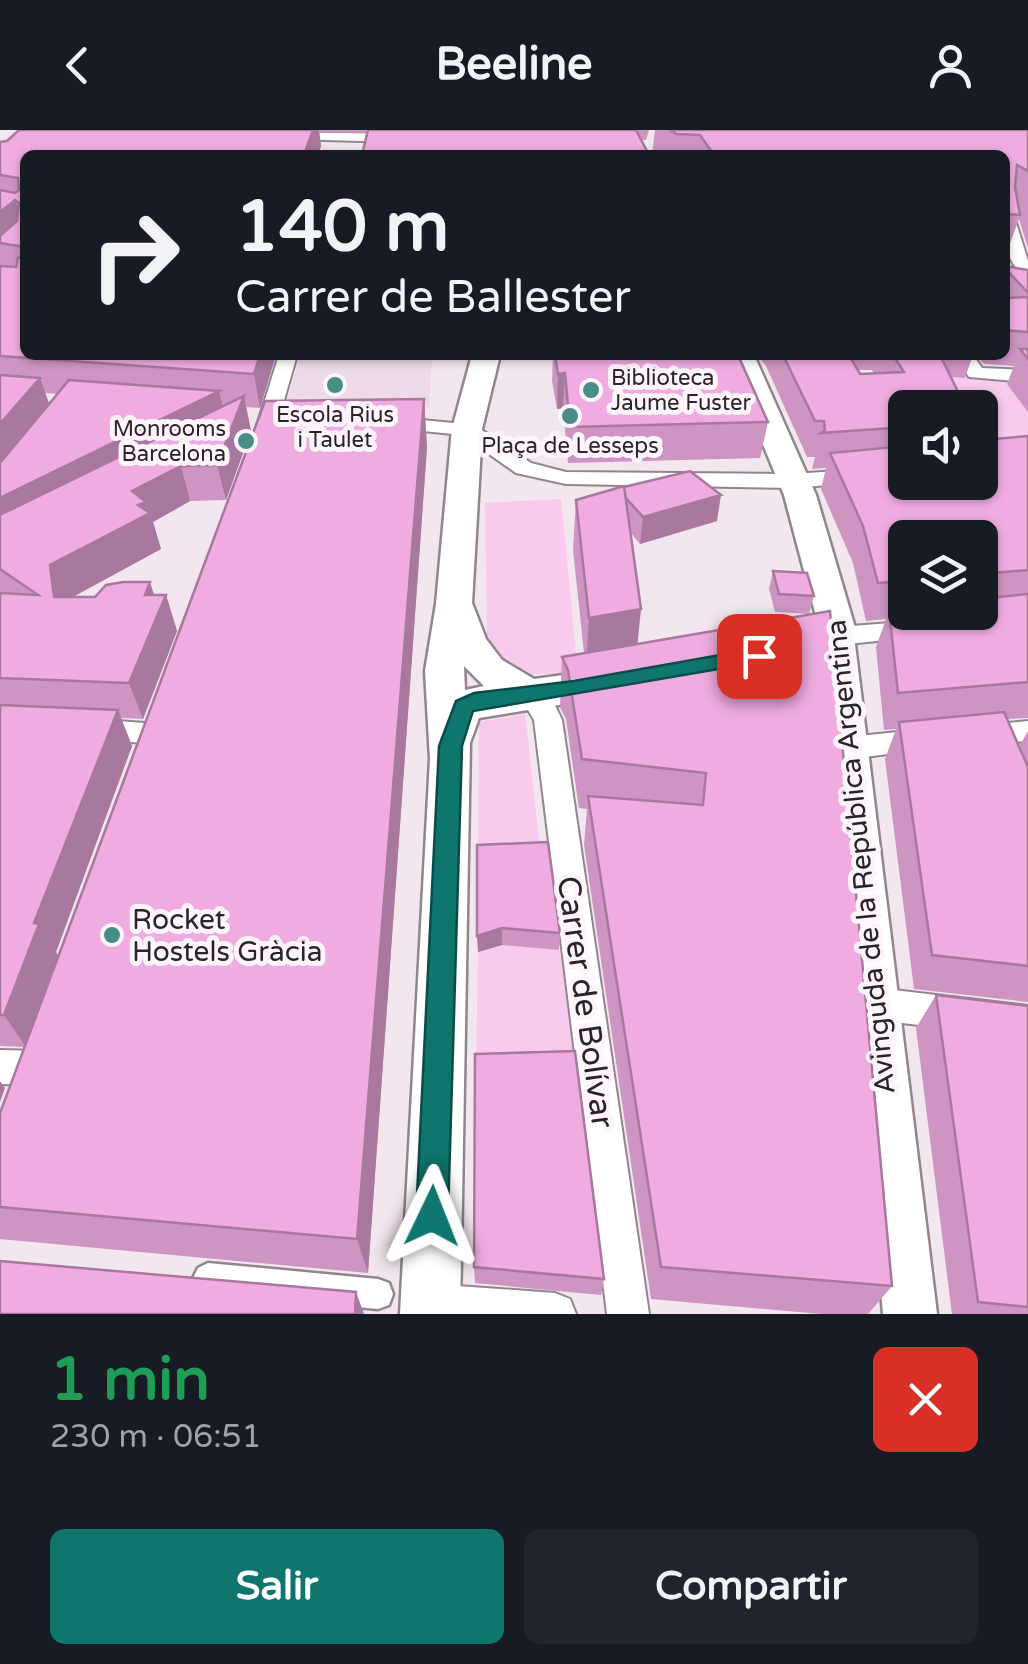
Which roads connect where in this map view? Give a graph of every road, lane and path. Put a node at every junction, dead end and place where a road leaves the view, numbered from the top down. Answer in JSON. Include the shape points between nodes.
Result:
{"nodes":[{"id":1,"x":345,"y":133,"type":"edge"},
{"id":2,"x":272,"y":135,"type":"edge"},
{"id":3,"x":417,"y":139,"type":"edge"},
{"id":4,"x":1010,"y":234,"type":"edge"},
{"id":5,"x":1020,"y":275,"type":"edge"},
{"id":6,"x":288,"y":360,"type":"edge"},
{"id":7,"x":485,"y":360,"type":"edge"},
{"id":8,"x":742,"y":360,"type":"edge"},
{"id":9,"x":967,"y":360,"type":"edge"},
{"id":10,"x":1028,"y":376,"type":"edge"},
{"id":11,"x":239,"y":417,"type":"edge"},
{"id":12,"x":284,"y":420,"type":"junction"},
{"id":13,"x":362,"y":422,"type":"edge"},
{"id":14,"x":467,"y":429,"type":"junction"},
{"id":15,"x":252,"y":463,"type":"edge"},
{"id":16,"x":888,"y":473,"type":"edge"},
{"id":17,"x":794,"y":481,"type":"junction"},
{"id":18,"x":454,"y":604,"type":"junction"},
{"id":19,"x":905,"y":630,"type":"edge"},
{"id":20,"x":838,"y":636,"type":"junction"},
{"id":21,"x":740,"y":659,"type":"edge"},
{"id":22,"x":648,"y":676,"type":"edge"},
{"id":23,"x":532,"y":695,"type":"junction"},
{"id":24,"x":170,"y":698,"type":"edge"},
{"id":25,"x":72,"y":729,"type":"edge"},
{"id":26,"x":1028,"y":731,"type":"edge"},
{"id":27,"x":158,"y":734,"type":"junction"},
{"id":28,"x":451,"y":741,"type":"junction"},
{"id":29,"x":849,"y":748,"type":"junction"},
{"id":30,"x":145,"y":769,"type":"edge"},
{"id":31,"x":877,"y":1004,"type":"junction"},
{"id":32,"x":1028,"y":1022,"type":"edge"},
{"id":33,"x":0,"y":1067,"type":"edge"},
{"id":34,"x":42,"y":1068,"type":"edge"},
{"id":35,"x":208,"y":1278,"type":"edge"},
{"id":36,"x":413,"y":1304,"type":"edge"},
{"id":37,"x":556,"y":1314,"type":"edge"},
{"id":38,"x":628,"y":1314,"type":"edge"},
{"id":39,"x":910,"y":1314,"type":"edge"}],
"edges":[{"from":1,"to":2,"type":"street"},
{"from":1,"to":3,"type":"street"},
{"from":4,"to":5,"type":"street"},
{"from":6,"to":12,"type":"street"},
{"from":7,"to":14,"type":"main road"},
{"from":8,"to":17,"type":"main road","name":"Avinguda de la República Argentina"},
{"from":9,"to":10,"type":"street","via":[[976,373]]},
{"from":11,"to":12,"type":"street"},
{"from":12,"to":15,"type":"street"},
{"from":13,"to":14,"type":"street"},
{"from":14,"to":17,"type":"street","via":[[542,474]]},
{"from":14,"to":18,"type":"main road"},
{"from":16,"to":17,"type":"street"},
{"from":17,"to":20,"type":"main road","name":"Avinguda de la República Argentina"},
{"from":18,"to":23,"type":"main road","via":[[480,664]]},
{"from":18,"to":28,"type":"main road","via":[[444,672]]},
{"from":19,"to":20,"type":"street"},
{"from":20,"to":21,"type":"main road","via":[[826,644]]},
{"from":20,"to":29,"type":"street","name":"Avinguda de la República Argentina"},
{"from":22,"to":23,"type":"main road"},
{"from":23,"to":28,"type":"main road","via":[[467,704]]},
{"from":23,"to":38,"type":"street","name":"Carrer de Bolívar","via":[[548,720]]},
{"from":24,"to":27,"type":"street"},
{"from":25,"to":27,"type":"street"},
{"from":26,"to":29,"type":"street","via":[[1003,748]]},
{"from":27,"to":30,"type":"street"},
{"from":28,"to":36,"type":"main road"},
{"from":29,"to":31,"type":"street","name":"Avinguda de la República Argentina"},
{"from":31,"to":32,"type":"street"},
{"from":31,"to":39,"type":"street","name":"Avinguda de la República Argentina"},
{"from":33,"to":34,"type":"street"},
{"from":35,"to":36,"type":"street"},
{"from":36,"to":37,"type":"street"}]}
